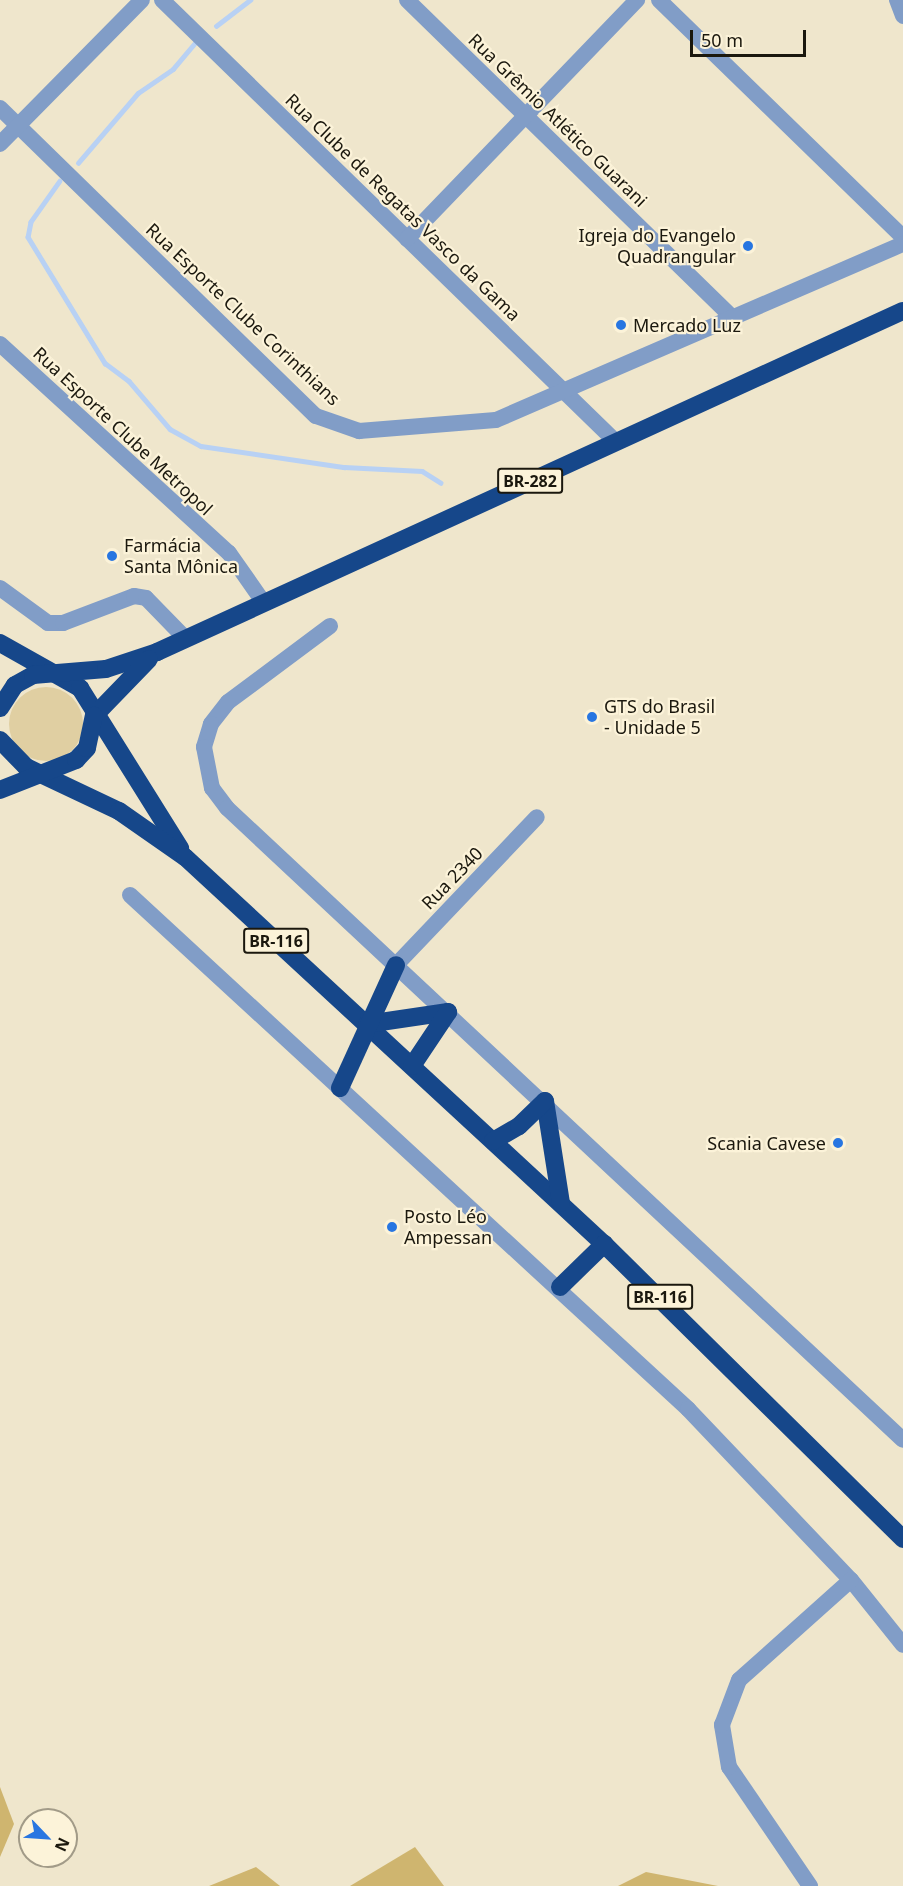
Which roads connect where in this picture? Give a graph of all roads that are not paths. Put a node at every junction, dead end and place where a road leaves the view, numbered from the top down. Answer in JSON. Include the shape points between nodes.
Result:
{"nodes":[{"id":1,"x":142,"y":0,"type":"edge"},
{"id":2,"x":162,"y":0,"type":"edge"},
{"id":3,"x":407,"y":0,"type":"edge"},
{"id":4,"x":637,"y":0,"type":"edge"},
{"id":5,"x":659,"y":0,"type":"edge"},
{"id":6,"x":897,"y":0,"type":"edge"},
{"id":7,"x":903,"y":16,"type":"edge"},
{"id":8,"x":0,"y":108,"type":"edge"},
{"id":9,"x":526,"y":116,"type":"junction"},
{"id":10,"x":18,"y":126,"type":"junction"},
{"id":11,"x":0,"y":144,"type":"edge"},
{"id":12,"x":903,"y":237,"type":"edge"},
{"id":13,"x":407,"y":239,"type":"junction"},
{"id":14,"x":903,"y":244,"type":"edge"},
{"id":15,"x":903,"y":311,"type":"edge"},
{"id":16,"x":733,"y":318,"type":"junction"},
{"id":17,"x":0,"y":344,"type":"edge"},
{"id":18,"x":564,"y":392,"type":"junction"},
{"id":19,"x":616,"y":442,"type":"junction"},
{"id":20,"x":0,"y":588,"type":"edge"},
{"id":21,"x":264,"y":603,"type":"junction"},
{"id":22,"x":330,"y":626,"type":"dead end"},
{"id":23,"x":186,"y":639,"type":"junction"},
{"id":24,"x":0,"y":643,"type":"edge"},
{"id":25,"x":157,"y":652,"type":"junction"},
{"id":26,"x":53,"y":674,"type":"junction"},
{"id":27,"x":0,"y":708,"type":"edge"},
{"id":28,"x":94,"y":716,"type":"junction"},
{"id":29,"x":0,"y":740,"type":"edge"},
{"id":30,"x":45,"y":772,"type":"junction"},
{"id":31,"x":0,"y":790,"type":"edge"},
{"id":32,"x":537,"y":817,"type":"dead end"},
{"id":33,"x":185,"y":857,"type":"junction"},
{"id":34,"x":130,"y":895,"type":"dead end"},
{"id":35,"x":396,"y":965,"type":"junction"},
{"id":36,"x":448,"y":1012,"type":"junction"},
{"id":37,"x":367,"y":1024,"type":"junction"},
{"id":38,"x":412,"y":1066,"type":"junction"},
{"id":39,"x":340,"y":1088,"type":"junction"},
{"id":40,"x":545,"y":1101,"type":"junction"},
{"id":41,"x":493,"y":1140,"type":"junction"},
{"id":42,"x":561,"y":1203,"type":"junction"},
{"id":43,"x":604,"y":1244,"type":"junction"},
{"id":44,"x":560,"y":1287,"type":"junction"},
{"id":45,"x":903,"y":1440,"type":"edge"},
{"id":46,"x":902,"y":1537,"type":"edge"},
{"id":47,"x":851,"y":1580,"type":"junction"},
{"id":48,"x":903,"y":1645,"type":"edge"},
{"id":49,"x":810,"y":1886,"type":"edge"}],
"edges":[{"from":1,"to":10,"type":"street"},
{"from":2,"to":13,"type":"street","name":"Rua Clube de Regatas Vasco da Gama"},
{"from":3,"to":9,"type":"street","name":"Rua Grêmio Atlético Guarani"},
{"from":4,"to":9,"type":"street"},
{"from":5,"to":12,"type":"street"},
{"from":6,"to":7,"type":"street"},
{"from":8,"to":10,"type":"street","name":"Rua Esporte Clube Corinthians"},
{"from":9,"to":13,"type":"street"},
{"from":9,"to":16,"type":"street","name":"Rua Grêmio Atlético Guarani"},
{"from":10,"to":11,"type":"street"},
{"from":10,"to":18,"type":"street","name":"Rua Esporte Clube Corinthians","via":[[316,416],[338,428],[478,424]]},
{"from":13,"to":18,"type":"street","name":"Rua Clube de Regatas Vasco da Gama"},
{"from":14,"to":16,"type":"street","name":"Rua Esporte Clube Corinthians"},
{"from":15,"to":19,"type":"highway","number":"BR-282"},
{"from":16,"to":18,"type":"street","name":"Rua Esporte Clube Corinthians"},
{"from":17,"to":21,"type":"street","name":"Rua Esporte Clube Metropol","via":[[229,553]]},
{"from":18,"to":19,"type":"street","name":"Rua Clube de Regatas Vasco da Gama"},
{"from":19,"to":21,"type":"highway","number":"BR-282"},
{"from":20,"to":23,"type":"street","via":[[48,623],[63,623],[134,596],[146,598]]},
{"from":21,"to":23,"type":"highway","number":"BR-282"},
{"from":22,"to":35,"type":"street","via":[[228,702],[211,724],[205,768],[227,808]]},
{"from":23,"to":25,"type":"highway","number":"BR-282"},
{"from":24,"to":26,"type":"highway","number":"BR-116"},
{"from":25,"to":26,"type":"highway","number":"BR-282","via":[[106,669]]},
{"from":25,"to":28,"type":"highway","number":"BR-282"},
{"from":26,"to":27,"type":"highway","number":"BR-282","via":[[33,675],[15,685]]},
{"from":26,"to":28,"type":"highway","number":"BR-116","via":[[80,688]]},
{"from":28,"to":30,"type":"highway","via":[[87,748],[76,760]]},
{"from":28,"to":33,"type":"highway","number":"BR-116"},
{"from":29,"to":30,"type":"highway","number":"BR-116","via":[[18,762]]},
{"from":30,"to":31,"type":"highway"},
{"from":30,"to":33,"type":"highway","number":"BR-116","via":[[119,811]]},
{"from":32,"to":35,"type":"street","name":"Rua 2340"},
{"from":33,"to":37,"type":"highway","number":"BR-116"},
{"from":34,"to":39,"type":"street"},
{"from":35,"to":36,"type":"street"},
{"from":35,"to":37,"type":"highway","via":[[389,988]]},
{"from":36,"to":37,"type":"highway"},
{"from":36,"to":38,"type":"highway"},
{"from":36,"to":40,"type":"street"},
{"from":37,"to":38,"type":"highway","number":"BR-116"},
{"from":37,"to":39,"type":"highway"},
{"from":38,"to":41,"type":"highway","number":"BR-116"},
{"from":39,"to":44,"type":"street"},
{"from":40,"to":41,"type":"highway","via":[[519,1126]]},
{"from":40,"to":42,"type":"highway"},
{"from":40,"to":45,"type":"street"},
{"from":41,"to":42,"type":"highway","number":"BR-116"},
{"from":42,"to":43,"type":"highway","number":"BR-116"},
{"from":43,"to":44,"type":"highway"},
{"from":43,"to":46,"type":"highway","number":"BR-116"},
{"from":44,"to":47,"type":"street","via":[[688,1409]]},
{"from":47,"to":48,"type":"street"},
{"from":47,"to":49,"type":"street","via":[[739,1680],[722,1725],[729,1767]]}]}
